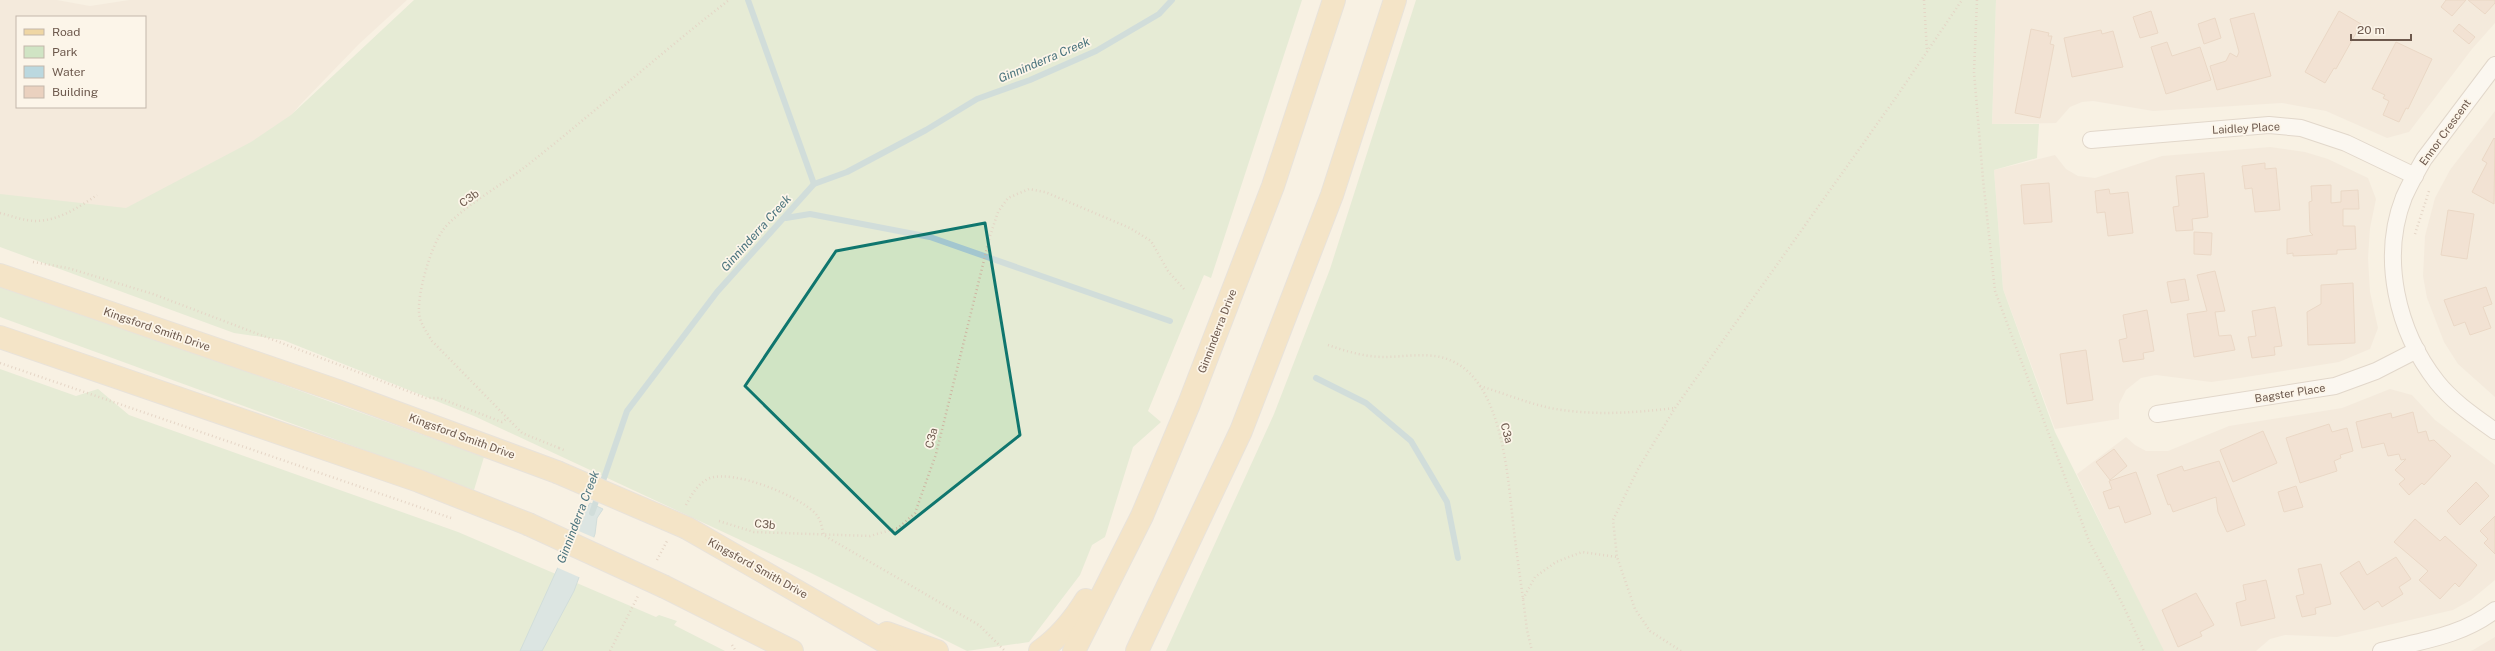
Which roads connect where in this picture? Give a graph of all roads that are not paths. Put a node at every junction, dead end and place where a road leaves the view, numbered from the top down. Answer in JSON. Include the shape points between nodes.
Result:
{"nodes":[{"id":1,"x":1334,"y":0,"type":"edge"},
{"id":2,"x":1395,"y":0,"type":"edge"},
{"id":3,"x":2495,"y":64,"type":"edge"},
{"id":4,"x":2091,"y":140,"type":"dead end"},
{"id":5,"x":2415,"y":176,"type":"junction"},
{"id":6,"x":0,"y":275,"type":"edge"},
{"id":7,"x":0,"y":337,"type":"edge"},
{"id":8,"x":2417,"y":350,"type":"junction"},
{"id":9,"x":2157,"y":414,"type":"dead end"},
{"id":10,"x":2495,"y":431,"type":"edge"},
{"id":11,"x":1142,"y":516,"type":"junction"},
{"id":12,"x":1180,"y":562,"type":"junction"},
{"id":13,"x":2495,"y":610,"type":"edge"},
{"id":14,"x":850,"y":620,"type":"junction"},
{"id":15,"x":792,"y":651,"type":"edge"},
{"id":16,"x":901,"y":651,"type":"edge"},
{"id":17,"x":936,"y":651,"type":"edge"},
{"id":18,"x":1040,"y":651,"type":"edge"},
{"id":19,"x":1074,"y":651,"type":"edge"},
{"id":20,"x":1137,"y":651,"type":"edge"},
{"id":21,"x":1154,"y":651,"type":"edge"},
{"id":22,"x":2381,"y":651,"type":"edge"}],
"edges":[{"from":1,"to":11,"type":"main road","name":"Ginninderra Drive","via":[[1273,186],[1189,404]]},
{"from":2,"to":12,"type":"main road","via":[[1332,195],[1241,431]]},
{"from":3,"to":5,"type":"street","name":"Ennor Crescent","via":[[2424,159]]},
{"from":4,"to":5,"type":"street","name":"Laidley Place","via":[[2269,125],[2301,128],[2346,143]]},
{"from":5,"to":8,"type":"street","name":"Ennor Crescent","via":[[2404,197],[2398,219],[2393,264],[2403,319]]},
{"from":6,"to":14,"type":"main road","name":"Kingsford Smith Drive","bridge":true,"via":[[338,390],[556,472],[687,528]]},
{"from":7,"to":15,"type":"main road","bridge":true,"via":[[404,476],[528,524],[665,587]]},
{"from":8,"to":9,"type":"street","name":"Bagster Place","via":[[2376,371],[2335,386]]},
{"from":8,"to":10,"type":"street","name":"Ennor Crescent","via":[[2437,382],[2464,409]]},
{"from":11,"to":18,"type":"main road","via":[[1070,624],[1056,640]]},
{"from":11,"to":19,"type":"main road","name":"Ginninderra Drive"},
{"from":12,"to":20,"type":"main road"},
{"from":12,"to":21,"type":"main road"},
{"from":13,"to":22,"type":"street","via":[[2454,633]]},
{"from":14,"to":16,"type":"main road","name":"Kingsford Smith Drive"},
{"from":14,"to":17,"type":"main road"}]}
